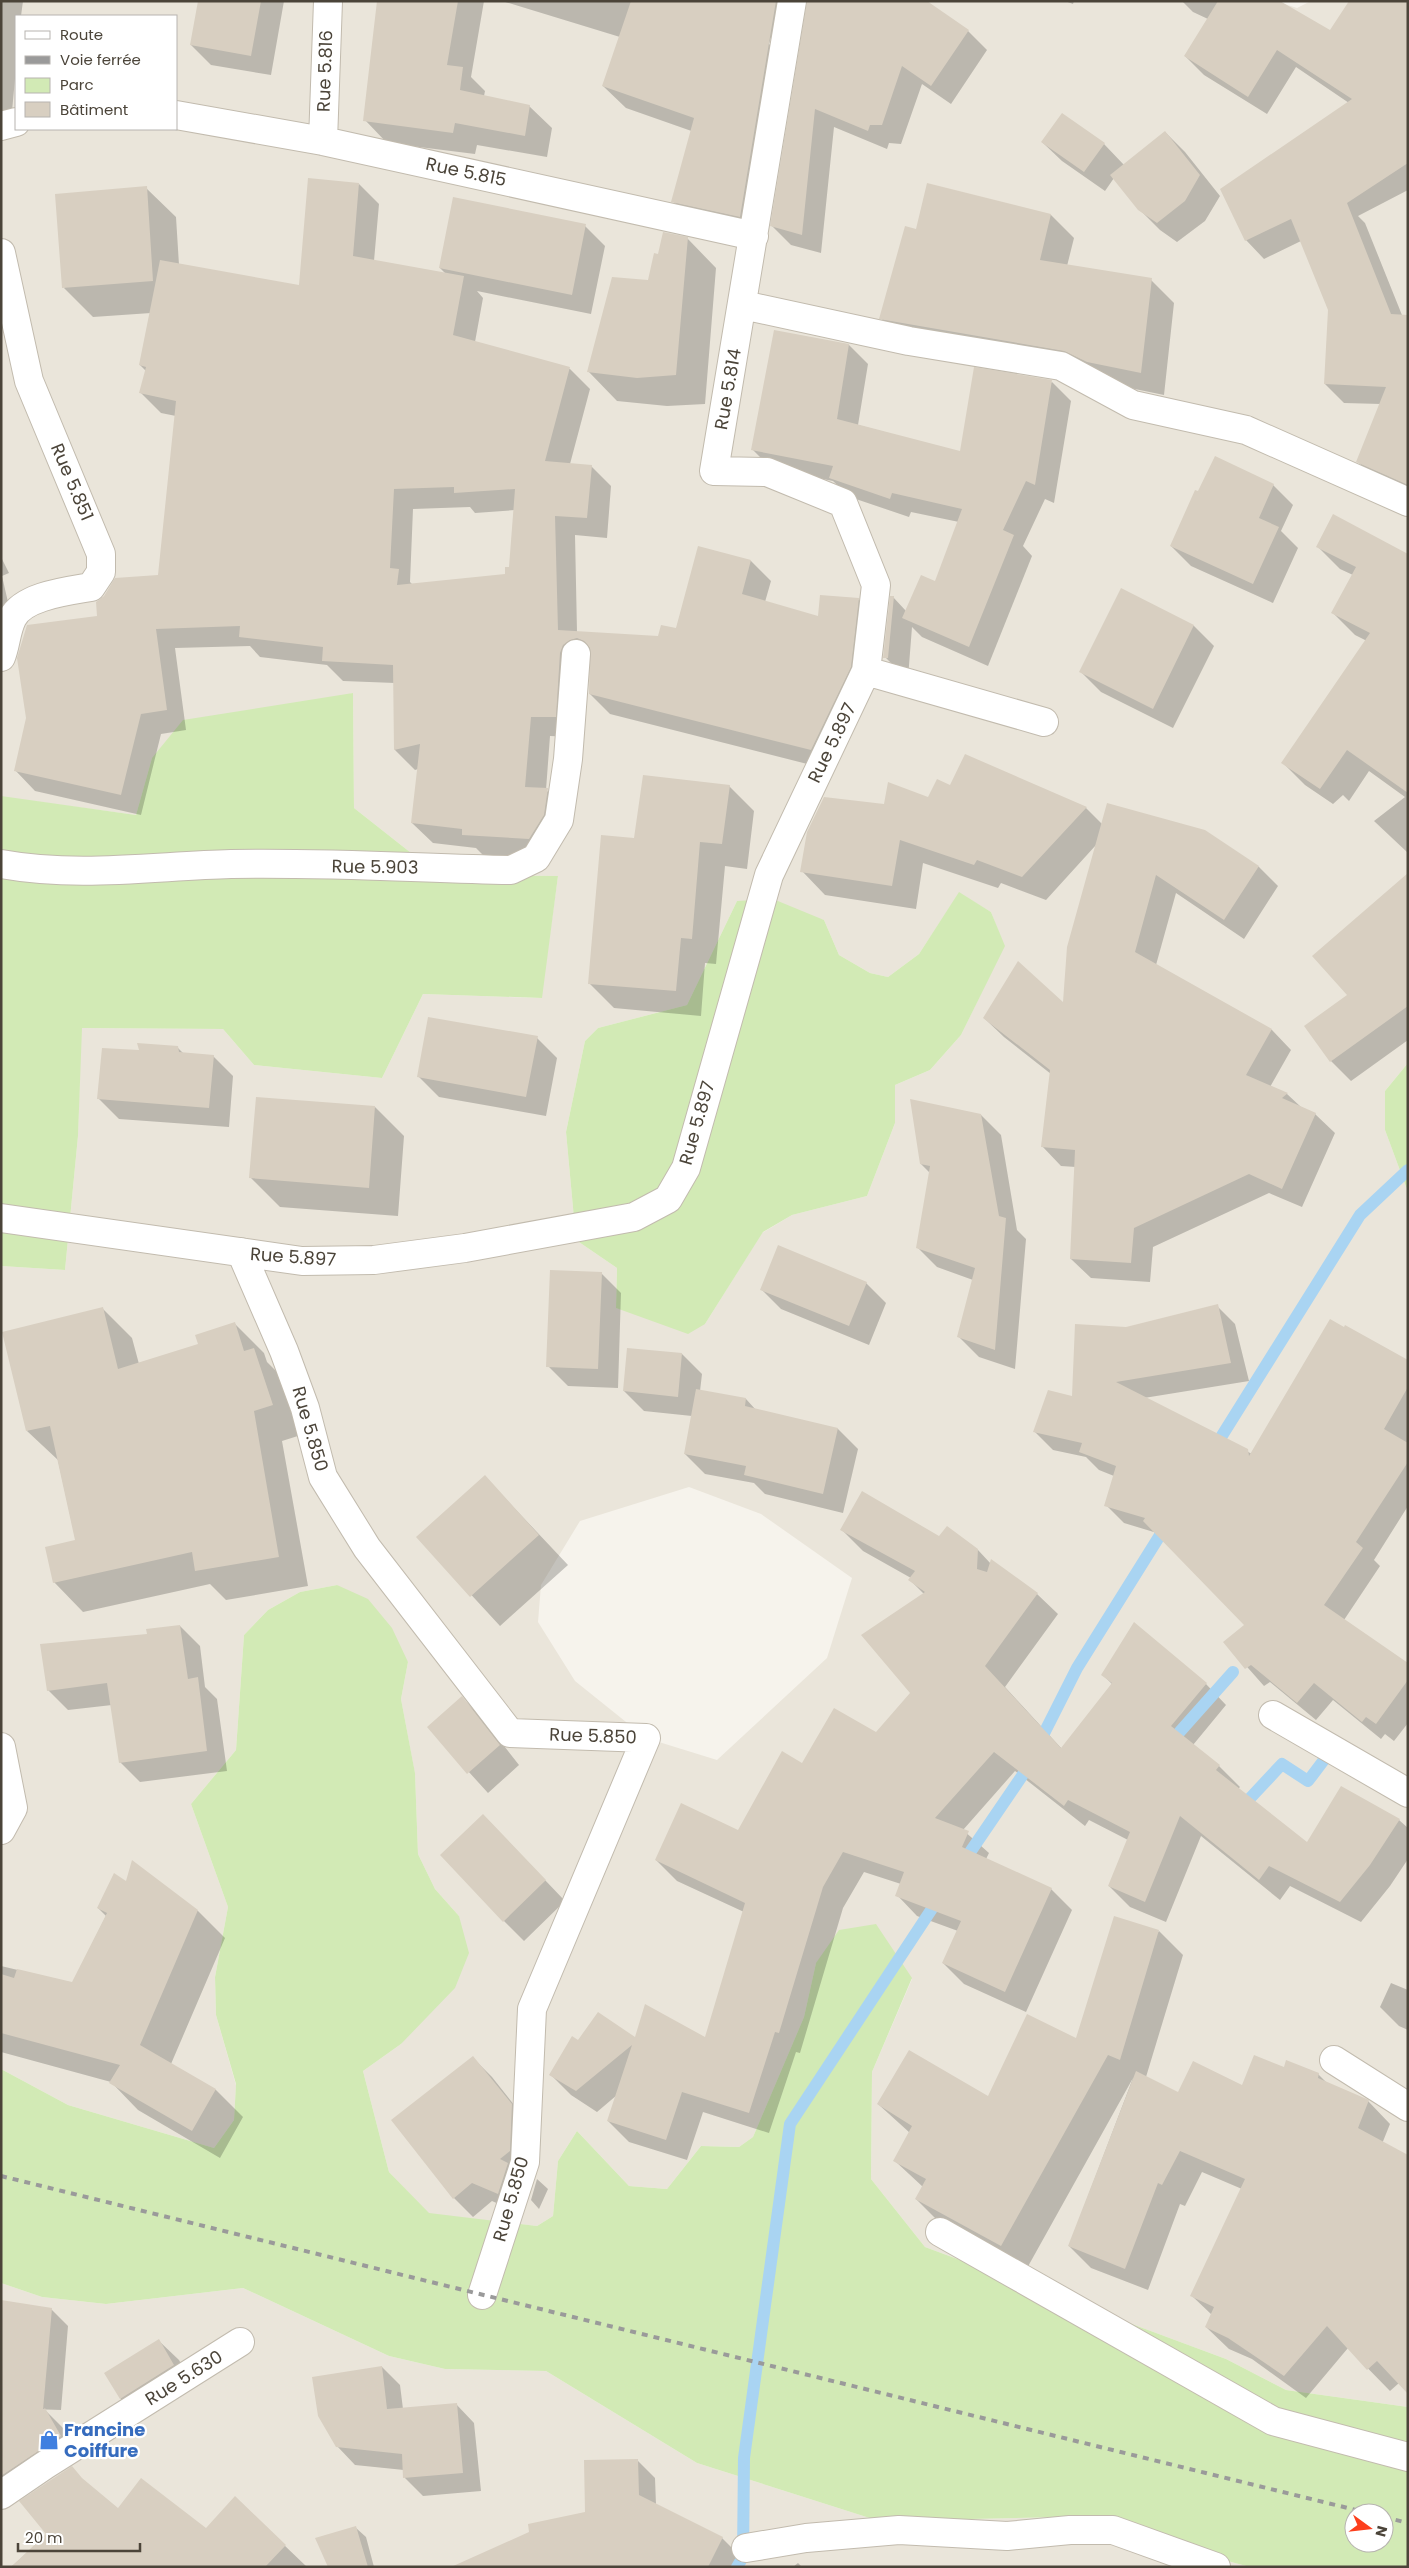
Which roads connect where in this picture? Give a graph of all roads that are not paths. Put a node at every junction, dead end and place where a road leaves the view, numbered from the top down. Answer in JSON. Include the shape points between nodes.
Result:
{"nodes":[{"id":1,"x":328,"y":1,"type":"edge"},
{"id":2,"x":792,"y":1,"type":"edge"},
{"id":3,"x":178,"y":116,"type":"edge"},
{"id":4,"x":15,"y":122,"type":"edge"},
{"id":5,"x":1,"y":126,"type":"edge"},
{"id":6,"x":323,"y":141,"type":"junction"},
{"id":7,"x":754,"y":236,"type":"junction"},
{"id":8,"x":1,"y":253,"type":"edge"},
{"id":9,"x":743,"y":305,"type":"junction"},
{"id":10,"x":1408,"y":502,"type":"edge"},
{"id":11,"x":576,"y":654,"type":"dead end"},
{"id":12,"x":1,"y":657,"type":"edge"},
{"id":13,"x":866,"y":670,"type":"junction"},
{"id":14,"x":1044,"y":722,"type":"dead end"},
{"id":15,"x":1,"y":864,"type":"edge"},
{"id":16,"x":1,"y":1218,"type":"edge"},
{"id":17,"x":241,"y":1252,"type":"junction"},
{"id":18,"x":1273,"y":1715,"type":"dead end"},
{"id":19,"x":1,"y":1747,"type":"edge"},
{"id":20,"x":1408,"y":1792,"type":"edge"},
{"id":21,"x":1,"y":1830,"type":"edge"},
{"id":22,"x":1334,"y":2060,"type":"dead end"},
{"id":23,"x":1408,"y":2106,"type":"edge"},
{"id":24,"x":940,"y":2232,"type":"dead end"},
{"id":25,"x":482,"y":2295,"type":"dead end"},
{"id":26,"x":240,"y":2342,"type":"dead end"},
{"id":27,"x":1408,"y":2457,"type":"edge"},
{"id":28,"x":1,"y":2494,"type":"edge"},
{"id":29,"x":746,"y":2548,"type":"dead end"},
{"id":30,"x":1216,"y":2567,"type":"edge"}],
"edges":[{"from":1,"to":6,"type":"street","name":"Rue 5.816"},
{"from":2,"to":7,"type":"street","name":"Rue 5.814"},
{"from":3,"to":6,"type":"street","name":"Rue 5.815"},
{"from":4,"to":5,"type":"street"},
{"from":6,"to":7,"type":"street","name":"Rue 5.815"},
{"from":7,"to":9,"type":"street","name":"Rue 5.814"},
{"from":8,"to":12,"type":"street","name":"Rue 5.851","via":[[29,381],[101,554],[101,572],[91,587],[23,604],[12,618]]},
{"from":9,"to":10,"type":"street","via":[[909,341],[1061,366],[1133,405],[1246,430]]},
{"from":9,"to":13,"type":"street","name":"Rue 5.814","via":[[714,472],[766,472],[843,503],[876,585]]},
{"from":11,"to":15,"type":"street","name":"Rue 5.903","via":[[568,760],[558,820],[536,858],[511,870],[232,864],[129,871],[26,868]]},
{"from":13,"to":14,"type":"street"},
{"from":13,"to":17,"type":"street","name":"Rue 5.897","via":[[769,874],[686,1168],[668,1199],[634,1217],[465,1248],[383,1259],[302,1261]]},
{"from":16,"to":17,"type":"street","name":"Rue 5.897"},
{"from":17,"to":25,"type":"street","name":"Rue 5.850","via":[[306,1408],[323,1477],[367,1548],[510,1733],[646,1738],[532,2009],[525,2162]]},
{"from":18,"to":20,"type":"street"},
{"from":19,"to":21,"type":"street","via":[[13,1808]]},
{"from":22,"to":23,"type":"street"},
{"from":24,"to":27,"type":"street","via":[[1273,2421]]},
{"from":26,"to":28,"type":"street","name":"Rue 5.630"},
{"from":29,"to":30,"type":"street","via":[[806,2538],[899,2530],[1007,2536],[1113,2530]]}]}
